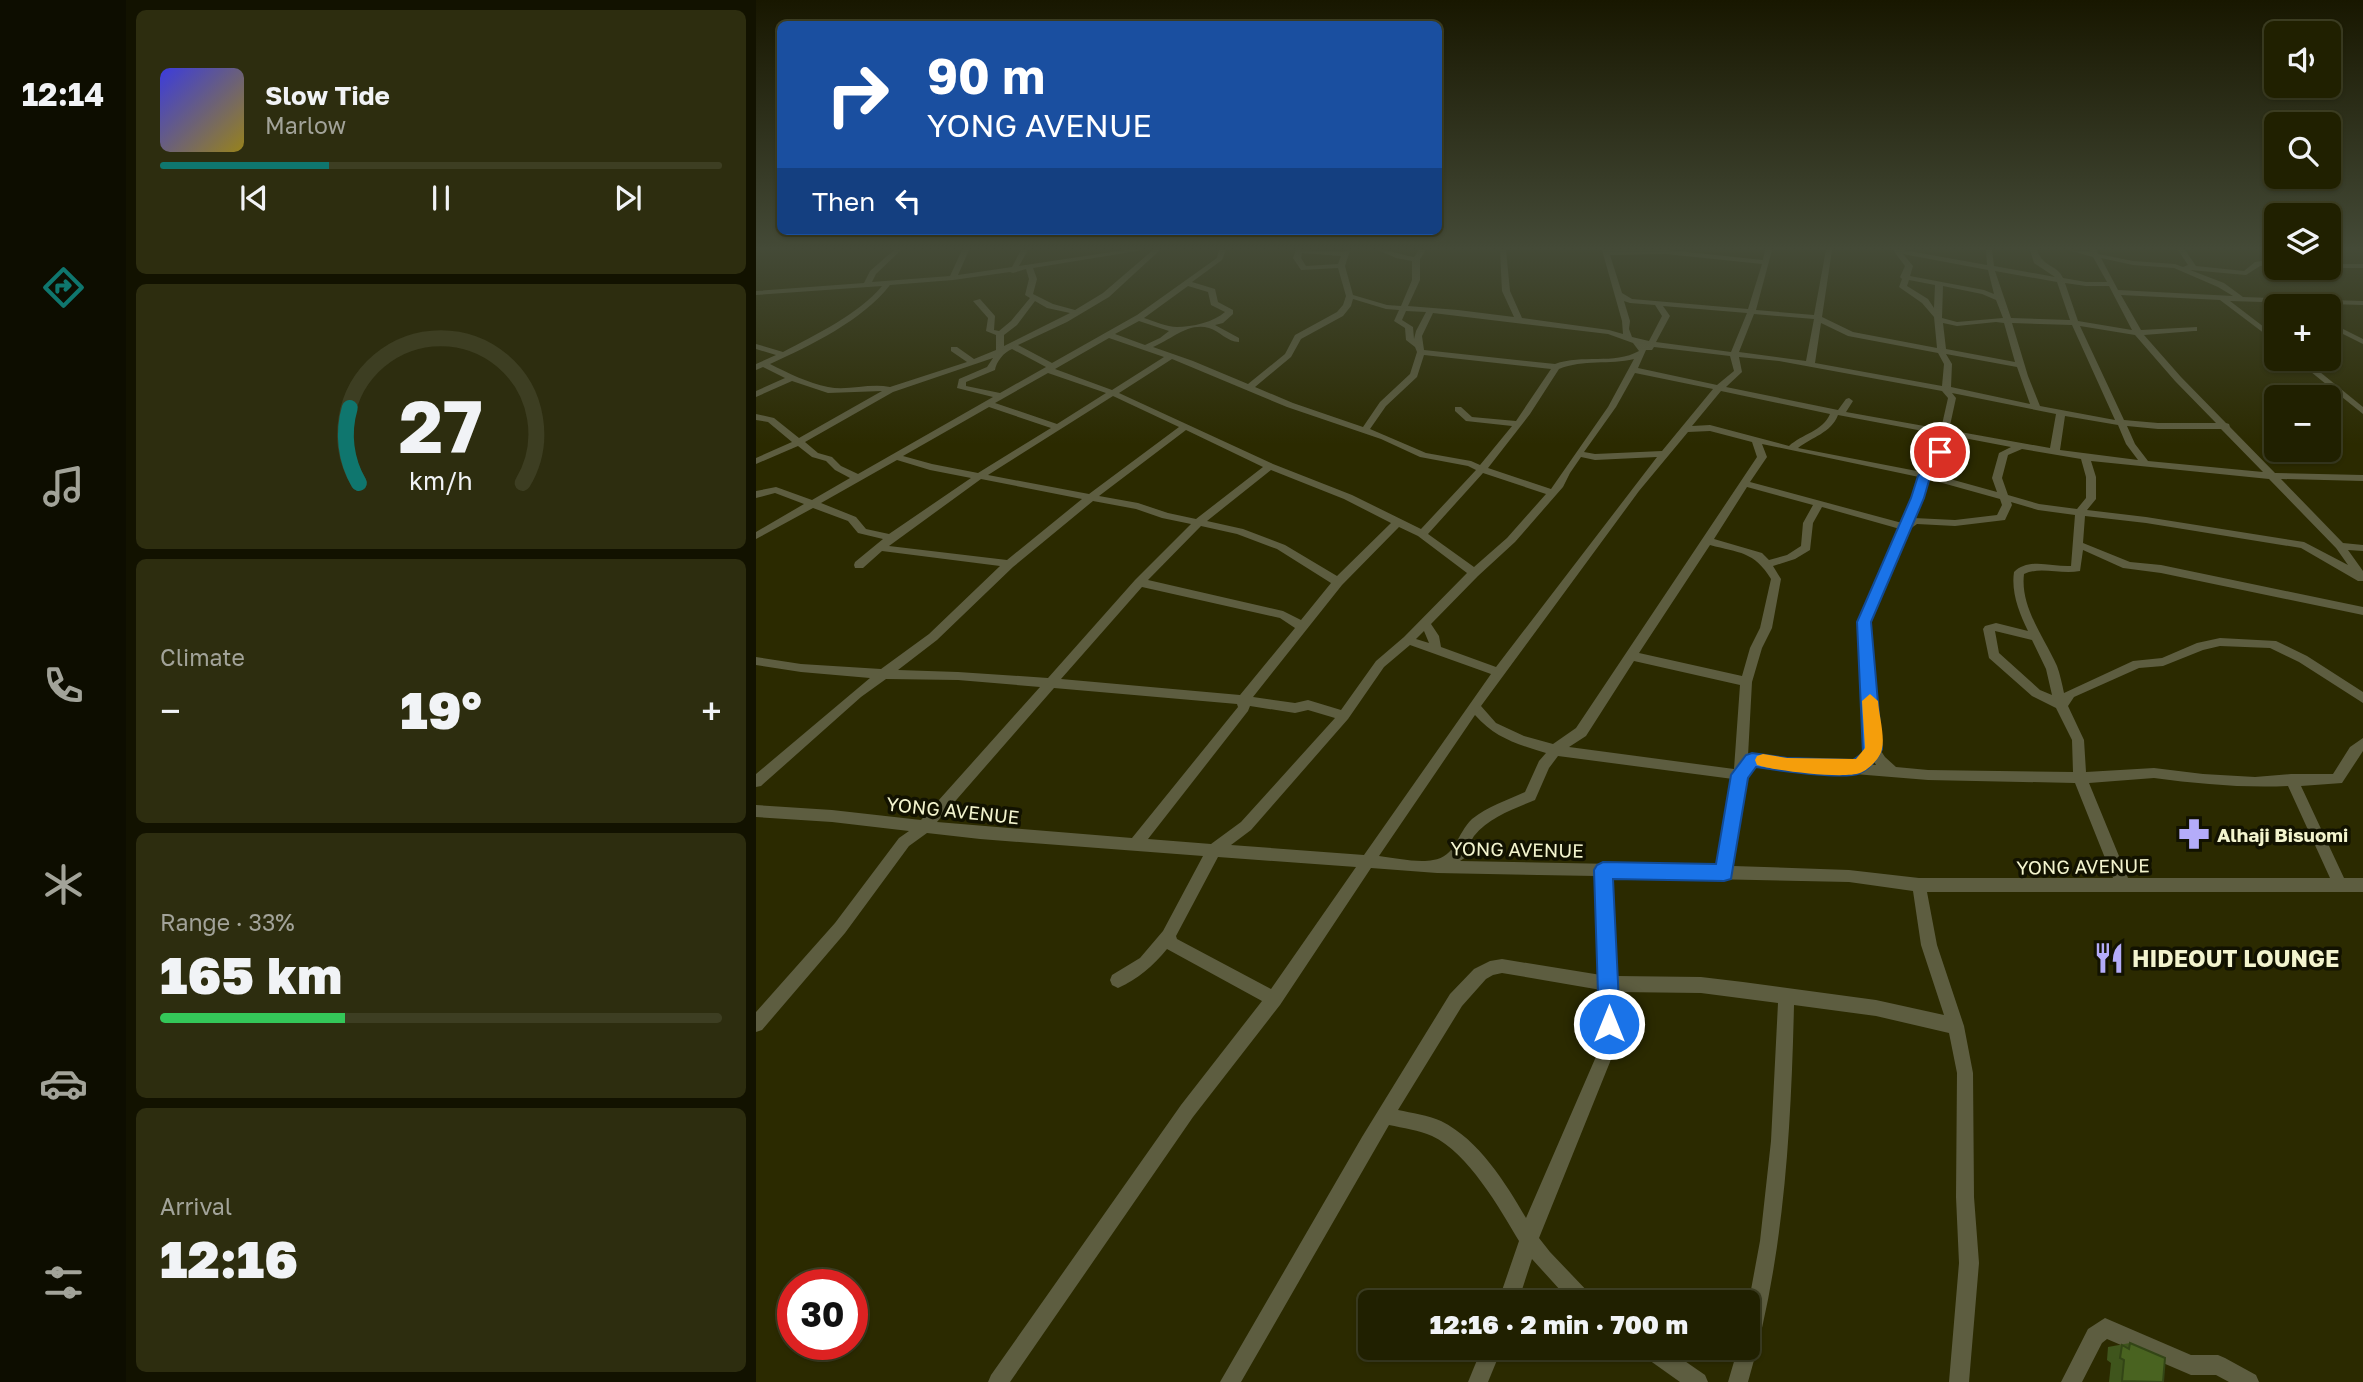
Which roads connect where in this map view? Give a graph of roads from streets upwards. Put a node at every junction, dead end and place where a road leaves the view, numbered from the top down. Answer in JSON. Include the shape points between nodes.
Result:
{"nodes":[{"id":1,"x":850,"y":314,"type":"edge"},
{"id":2,"x":989,"y":314,"type":"edge"},
{"id":3,"x":1021,"y":314,"type":"edge"},
{"id":4,"x":1074,"y":314,"type":"edge"},
{"id":5,"x":1143,"y":314,"type":"edge"},
{"id":6,"x":1227,"y":314,"type":"edge"},
{"id":7,"x":1339,"y":314,"type":"edge"},
{"id":8,"x":1401,"y":314,"type":"edge"},
{"id":9,"x":1429,"y":314,"type":"edge"},
{"id":10,"x":1475,"y":314,"type":"edge"},
{"id":11,"x":1503,"y":314,"type":"edge"},
{"id":12,"x":1516,"y":314,"type":"edge"},
{"id":13,"x":1630,"y":314,"type":"edge"},
{"id":14,"x":1665,"y":314,"type":"edge"},
{"id":15,"x":1750,"y":314,"type":"edge"},
{"id":16,"x":1786,"y":314,"type":"edge"},
{"id":17,"x":1820,"y":314,"type":"edge"},
{"id":18,"x":1935,"y":314,"type":"edge"},
{"id":19,"x":1938,"y":314,"type":"edge"},
{"id":20,"x":2004,"y":314,"type":"edge"},
{"id":21,"x":2072,"y":314,"type":"edge"},
{"id":22,"x":2128,"y":314,"type":"edge"},
{"id":23,"x":2243,"y":314,"type":"edge"},
{"id":24,"x":1499,"y":317,"type":"junction"},
{"id":25,"x":1138,"y":318,"type":"junction"},
{"id":26,"x":1938,"y":318,"type":"junction"},
{"id":27,"x":1820,"y":319,"type":"junction"},
{"id":28,"x":1519,"y":320,"type":"junction"},
{"id":29,"x":2007,"y":321,"type":"junction"},
{"id":30,"x":2075,"y":323,"type":"junction"},
{"id":31,"x":1205,"y":326,"type":"junction"},
{"id":32,"x":2341,"y":326,"type":"edge"},
{"id":33,"x":2341,"y":329,"type":"edge"},
{"id":34,"x":1175,"y":330,"type":"junction"},
{"id":35,"x":2194,"y":330,"type":"dead end"},
{"id":36,"x":2264,"y":331,"type":"edge"},
{"id":37,"x":2363,"y":332,"type":"edge"},
{"id":38,"x":2138,"y":333,"type":"junction"},
{"id":39,"x":1000,"y":334,"type":"junction"},
{"id":40,"x":1109,"y":335,"type":"junction"},
{"id":41,"x":1236,"y":340,"type":"dead end"},
{"id":42,"x":2363,"y":342,"type":"edge"},
{"id":43,"x":1640,"y":345,"type":"junction"},
{"id":44,"x":756,"y":346,"type":"edge"},
{"id":45,"x":1013,"y":346,"type":"junction"},
{"id":46,"x":1145,"y":348,"type":"junction"},
{"id":47,"x":954,"y":349,"type":"dead end"},
{"id":48,"x":1419,"y":349,"type":"junction"},
{"id":49,"x":1943,"y":350,"type":"junction"},
{"id":50,"x":999,"y":352,"type":"junction"},
{"id":51,"x":782,"y":354,"type":"junction"},
{"id":52,"x":1734,"y":354,"type":"junction"},
{"id":53,"x":1170,"y":357,"type":"junction"},
{"id":54,"x":974,"y":363,"type":"junction"},
{"id":55,"x":991,"y":365,"type":"junction"},
{"id":56,"x":1811,"y":365,"type":"junction"},
{"id":57,"x":2018,"y":365,"type":"junction"},
{"id":58,"x":760,"y":366,"type":"edge"},
{"id":59,"x":1556,"y":367,"type":"junction"},
{"id":60,"x":1048,"y":368,"type":"junction"},
{"id":61,"x":956,"y":370,"type":"junction"},
{"id":62,"x":1634,"y":370,"type":"junction"},
{"id":63,"x":2314,"y":371,"type":"edge"},
{"id":64,"x":792,"y":378,"type":"junction"},
{"id":65,"x":1249,"y":388,"type":"junction"},
{"id":66,"x":1719,"y":388,"type":"junction"},
{"id":67,"x":1946,"y":389,"type":"junction"},
{"id":68,"x":890,"y":390,"type":"junction"},
{"id":69,"x":1113,"y":393,"type":"junction"},
{"id":70,"x":756,"y":394,"type":"edge"},
{"id":71,"x":1000,"y":396,"type":"junction"},
{"id":72,"x":1849,"y":401,"type":"dead end"},
{"id":73,"x":988,"y":404,"type":"junction"},
{"id":74,"x":2036,"y":407,"type":"junction"},
{"id":75,"x":1458,"y":409,"type":"dead end"},
{"id":76,"x":2363,"y":411,"type":"edge"},
{"id":77,"x":2060,"y":412,"type":"junction"},
{"id":78,"x":1838,"y":413,"type":"junction"},
{"id":79,"x":1698,"y":415,"type":"junction"},
{"id":80,"x":756,"y":416,"type":"edge"},
{"id":81,"x":2122,"y":422,"type":"junction"},
{"id":82,"x":1518,"y":424,"type":"junction"},
{"id":83,"x":1186,"y":426,"type":"junction"},
{"id":84,"x":2226,"y":426,"type":"junction"},
{"id":85,"x":1058,"y":427,"type":"junction"},
{"id":86,"x":1710,"y":428,"type":"junction"},
{"id":87,"x":1688,"y":429,"type":"junction"},
{"id":88,"x":1365,"y":430,"type":"junction"},
{"id":89,"x":1945,"y":432,"type":"junction"},
{"id":90,"x":1756,"y":441,"type":"junction"},
{"id":91,"x":797,"y":443,"type":"junction"},
{"id":92,"x":2020,"y":446,"type":"junction"},
{"id":93,"x":1791,"y":449,"type":"junction"},
{"id":94,"x":2055,"y":452,"type":"junction"},
{"id":95,"x":1578,"y":454,"type":"junction"},
{"id":96,"x":1665,"y":454,"type":"junction"},
{"id":97,"x":897,"y":457,"type":"junction"},
{"id":98,"x":2084,"y":457,"type":"junction"},
{"id":99,"x":756,"y":461,"type":"edge"},
{"id":100,"x":2146,"y":464,"type":"junction"},
{"id":101,"x":1270,"y":466,"type":"junction"},
{"id":102,"x":1480,"y":469,"type":"junction"},
{"id":103,"x":1924,"y":476,"type":"junction"},
{"id":104,"x":2270,"y":476,"type":"junction"},
{"id":105,"x":978,"y":477,"type":"junction"},
{"id":106,"x":858,"y":478,"type":"junction"},
{"id":107,"x":2363,"y":478,"type":"edge"},
{"id":108,"x":1745,"y":484,"type":"junction"},
{"id":109,"x":1552,"y":493,"type":"junction"},
{"id":110,"x":756,"y":495,"type":"edge"},
{"id":111,"x":2003,"y":496,"type":"junction"},
{"id":112,"x":1089,"y":498,"type":"junction"},
{"id":113,"x":814,"y":503,"type":"junction"},
{"id":114,"x":1818,"y":505,"type":"junction"},
{"id":115,"x":2080,"y":513,"type":"junction"},
{"id":116,"x":1199,"y":522,"type":"junction"},
{"id":117,"x":1398,"y":522,"type":"junction"},
{"id":118,"x":1906,"y":527,"type":"junction"},
{"id":119,"x":1422,"y":534,"type":"junction"},
{"id":120,"x":756,"y":536,"type":"edge"},
{"id":121,"x":892,"y":537,"type":"junction"},
{"id":122,"x":1706,"y":540,"type":"junction"},
{"id":123,"x":2078,"y":546,"type":"junction"},
{"id":124,"x":2340,"y":546,"type":"junction"},
{"id":125,"x":881,"y":548,"type":"junction"},
{"id":126,"x":2363,"y":548,"type":"edge"},
{"id":127,"x":1009,"y":564,"type":"junction"},
{"id":128,"x":1767,"y":564,"type":"junction"},
{"id":129,"x":859,"y":565,"type":"dead end"},
{"id":130,"x":1474,"y":573,"type":"junction"},
{"id":131,"x":2362,"y":579,"type":"edge"},
{"id":132,"x":1338,"y":582,"type":"junction"},
{"id":133,"x":1139,"y":583,"type":"junction"},
{"id":134,"x":2363,"y":611,"type":"edge"},
{"id":135,"x":1310,"y":614,"type":"junction"},
{"id":136,"x":1283,"y":615,"type":"junction"},
{"id":137,"x":1424,"y":623,"type":"junction"},
{"id":138,"x":1301,"y":626,"type":"junction"},
{"id":139,"x":2035,"y":637,"type":"junction"},
{"id":140,"x":1408,"y":640,"type":"junction"},
{"id":141,"x":1436,"y":651,"type":"junction"},
{"id":142,"x":1633,"y":656,"type":"junction"},
{"id":143,"x":756,"y":661,"type":"edge"},
{"id":144,"x":1500,"y":673,"type":"junction"},
{"id":145,"x":883,"y":674,"type":"junction"},
{"id":146,"x":1746,"y":682,"type":"junction"},
{"id":147,"x":1052,"y":683,"type":"junction"},
{"id":148,"x":2363,"y":698,"type":"edge"},
{"id":149,"x":1242,"y":700,"type":"junction"},
{"id":150,"x":2061,"y":705,"type":"junction"},
{"id":151,"x":1474,"y":706,"type":"junction"},
{"id":152,"x":1344,"y":716,"type":"junction"},
{"id":153,"x":2363,"y":743,"type":"edge"},
{"id":154,"x":1873,"y":749,"type":"junction"},
{"id":155,"x":1555,"y":750,"type":"junction"},
{"id":156,"x":1856,"y":767,"type":"junction"},
{"id":157,"x":1892,"y":771,"type":"junction"},
{"id":158,"x":1740,"y":775,"type":"junction"},
{"id":159,"x":2080,"y":778,"type":"junction"},
{"id":160,"x":2291,"y":779,"type":"junction"},
{"id":161,"x":756,"y":782,"type":"edge"},
{"id":162,"x":756,"y":811,"type":"edge"},
{"id":163,"x":923,"y":828,"type":"junction"},
{"id":164,"x":1135,"y":845,"type":"junction"},
{"id":165,"x":1214,"y":850,"type":"junction"},
{"id":166,"x":1367,"y":862,"type":"junction"},
{"id":167,"x":1437,"y":867,"type":"junction"},
{"id":168,"x":1603,"y":870,"type":"junction"},
{"id":169,"x":1724,"y":873,"type":"junction"},
{"id":170,"x":2123,"y":884,"type":"junction"},
{"id":171,"x":1919,"y":885,"type":"junction"},
{"id":172,"x":2340,"y":885,"type":"junction"},
{"id":173,"x":2363,"y":885,"type":"edge"},
{"id":174,"x":1168,"y":936,"type":"junction"},
{"id":175,"x":1118,"y":980,"type":"dead end"},
{"id":176,"x":1609,"y":984,"type":"junction"},
{"id":177,"x":1786,"y":996,"type":"junction"},
{"id":178,"x":1274,"y":999,"type":"junction"},
{"id":179,"x":756,"y":1024,"type":"edge"},
{"id":180,"x":1956,"y":1026,"type":"junction"},
{"id":181,"x":1385,"y":1115,"type":"junction"},
{"id":182,"x":1528,"y":1239,"type":"junction"},
{"id":183,"x":1512,"y":1290,"type":"edge"},
{"id":184,"x":1573,"y":1290,"type":"edge"},
{"id":185,"x":1487,"y":1360,"type":"edge"},
{"id":186,"x":1666,"y":1360,"type":"edge"},
{"id":187,"x":998,"y":1382,"type":"edge"},
{"id":188,"x":1230,"y":1382,"type":"edge"},
{"id":189,"x":1478,"y":1382,"type":"edge"},
{"id":190,"x":1698,"y":1382,"type":"edge"},
{"id":191,"x":1738,"y":1382,"type":"edge"},
{"id":192,"x":1959,"y":1382,"type":"edge"},
{"id":193,"x":2071,"y":1382,"type":"edge"},
{"id":194,"x":2249,"y":1382,"type":"edge"}],
"edges":[{"from":1,"to":51,"type":"street"},
{"from":2,"to":39,"type":"street","via":[[990,331]]},
{"from":3,"to":39,"type":"street"},
{"from":4,"to":45,"type":"street"},
{"from":5,"to":25,"type":"street"},
{"from":6,"to":31,"type":"street"},
{"from":7,"to":65,"type":"street","via":[[1298,337],[1288,355]]},
{"from":8,"to":48,"type":"street","via":[[1398,321],[1409,327],[1410,340]]},
{"from":9,"to":48,"type":"street"},
{"from":10,"to":24,"type":"street"},
{"from":11,"to":24,"type":"street"},
{"from":12,"to":28,"type":"street"},
{"from":13,"to":43,"type":"street"},
{"from":14,"to":43,"type":"street"},
{"from":15,"to":52,"type":"street"},
{"from":16,"to":27,"type":"street"},
{"from":17,"to":27,"type":"street"},
{"from":18,"to":26,"type":"street"},
{"from":19,"to":26,"type":"street"},
{"from":20,"to":29,"type":"street"},
{"from":21,"to":30,"type":"street"},
{"from":22,"to":38,"type":"street"},
{"from":23,"to":36,"type":"street"},
{"from":24,"to":28,"type":"street"},
{"from":25,"to":34,"type":"street"},
{"from":25,"to":40,"type":"street"},
{"from":26,"to":29,"type":"street","via":[[1957,324]]},
{"from":26,"to":49,"type":"street"},
{"from":27,"to":49,"type":"street","via":[[1851,334]]},
{"from":27,"to":56,"type":"street"},
{"from":28,"to":43,"type":"street","via":[[1609,332]]},
{"from":29,"to":30,"type":"street"},
{"from":29,"to":57,"type":"street"},
{"from":30,"to":38,"type":"street"},
{"from":30,"to":81,"type":"street"},
{"from":31,"to":34,"type":"street"},
{"from":31,"to":41,"type":"street"},
{"from":32,"to":37,"type":"street"},
{"from":33,"to":42,"type":"street"},
{"from":34,"to":46,"type":"street"},
{"from":35,"to":38,"type":"street"},
{"from":38,"to":84,"type":"street"},
{"from":39,"to":50,"type":"street"},
{"from":40,"to":46,"type":"street"},
{"from":40,"to":60,"type":"street"},
{"from":43,"to":52,"type":"street"},
{"from":43,"to":59,"type":"street","via":[[1630,359],[1566,361]]},
{"from":43,"to":62,"type":"street"},
{"from":44,"to":51,"type":"street"},
{"from":45,"to":50,"type":"street"},
{"from":45,"to":60,"type":"street"},
{"from":46,"to":53,"type":"street"},
{"from":47,"to":54,"type":"street"},
{"from":48,"to":59,"type":"street"},
{"from":48,"to":88,"type":"street","via":[[1414,375],[1383,404]]},
{"from":49,"to":57,"type":"street"},
{"from":49,"to":67,"type":"street","via":[[1948,365]]},
{"from":50,"to":54,"type":"street"},
{"from":50,"to":55,"type":"street"},
{"from":51,"to":58,"type":"street"},
{"from":52,"to":56,"type":"street"},
{"from":52,"to":66,"type":"street","via":[[1738,372]]},
{"from":53,"to":65,"type":"street"},
{"from":53,"to":69,"type":"street"},
{"from":54,"to":61,"type":"street"},
{"from":55,"to":61,"type":"street"},
{"from":55,"to":71,"type":"street","via":[[985,372],[964,378],[961,388]]},
{"from":56,"to":67,"type":"street"},
{"from":57,"to":74,"type":"street"},
{"from":58,"to":64,"type":"street"},
{"from":59,"to":82,"type":"street"},
{"from":60,"to":69,"type":"street"},
{"from":60,"to":71,"type":"street"},
{"from":61,"to":68,"type":"street"},
{"from":62,"to":66,"type":"street"},
{"from":62,"to":95,"type":"street"},
{"from":63,"to":76,"type":"street"},
{"from":64,"to":68,"type":"street","via":[[828,390]]},
{"from":64,"to":70,"type":"street"},
{"from":65,"to":88,"type":"street"},
{"from":66,"to":78,"type":"street"},
{"from":66,"to":79,"type":"street"},
{"from":67,"to":74,"type":"street"},
{"from":67,"to":89,"type":"street","via":[[1952,398]]},
{"from":68,"to":91,"type":"street"},
{"from":69,"to":83,"type":"street"},
{"from":69,"to":85,"type":"street"},
{"from":71,"to":73,"type":"street"},
{"from":72,"to":78,"type":"street"},
{"from":73,"to":85,"type":"street"},
{"from":73,"to":97,"type":"street"},
{"from":74,"to":77,"type":"street"},
{"from":75,"to":82,"type":"street","via":[[1469,419]]},
{"from":77,"to":81,"type":"street"},
{"from":77,"to":94,"type":"street"},
{"from":78,"to":89,"type":"street"},
{"from":78,"to":93,"type":"street","via":[[1821,431],[1800,439]]},
{"from":79,"to":86,"type":"street"},
{"from":79,"to":87,"type":"street"},
{"from":80,"to":91,"type":"street","via":[[771,420]]},
{"from":81,"to":84,"type":"street"},
{"from":81,"to":100,"type":"street"},
{"from":82,"to":102,"type":"street"},
{"from":83,"to":101,"type":"street"},
{"from":83,"to":112,"type":"street"},
{"from":84,"to":104,"type":"street"},
{"from":85,"to":105,"type":"street"},
{"from":86,"to":87,"type":"street"},
{"from":86,"to":90,"type":"street"},
{"from":87,"to":96,"type":"street"},
{"from":88,"to":102,"type":"street","via":[[1423,455]]},
{"from":89,"to":92,"type":"street"},
{"from":89,"to":103,"type":"street","via":[[1936,464]]},
{"from":90,"to":93,"type":"street"},
{"from":90,"to":108,"type":"street","via":[[1762,457]]},
{"from":91,"to":99,"type":"street"},
{"from":91,"to":106,"type":"street"},
{"from":92,"to":94,"type":"street"},
{"from":92,"to":111,"type":"street","via":[[2004,453],[1997,478]]},
{"from":93,"to":103,"type":"street"},
{"from":94,"to":98,"type":"street"},
{"from":95,"to":96,"type":"street"},
{"from":95,"to":109,"type":"street"},
{"from":96,"to":144,"type":"street"},
{"from":97,"to":105,"type":"street"},
{"from":97,"to":106,"type":"street"},
{"from":98,"to":100,"type":"street"},
{"from":98,"to":115,"type":"street","via":[[2090,465],[2091,499]]},
{"from":100,"to":104,"type":"street"},
{"from":101,"to":116,"type":"street"},
{"from":101,"to":117,"type":"street"},
{"from":102,"to":109,"type":"street"},
{"from":102,"to":119,"type":"street"},
{"from":103,"to":111,"type":"street"},
{"from":103,"to":118,"type":"street"},
{"from":104,"to":107,"type":"street"},
{"from":104,"to":124,"type":"street"},
{"from":105,"to":112,"type":"street"},
{"from":105,"to":121,"type":"street"},
{"from":106,"to":113,"type":"street"},
{"from":108,"to":114,"type":"street"},
{"from":108,"to":122,"type":"street"},
{"from":109,"to":130,"type":"street"},
{"from":110,"to":113,"type":"street","via":[[776,490]]},
{"from":111,"to":115,"type":"street"},
{"from":111,"to":118,"type":"street","via":[[2007,505],[2001,518],[1915,521]]},
{"from":112,"to":116,"type":"street"},
{"from":112,"to":127,"type":"street"},
{"from":113,"to":120,"type":"street"},
{"from":113,"to":121,"type":"street","via":[[852,519],[862,531]]},
{"from":114,"to":118,"type":"street"},
{"from":114,"to":128,"type":"street","via":[[1808,523],[1806,548]]},
{"from":115,"to":123,"type":"street"},
{"from":115,"to":131,"type":"street","via":[[2304,545]]},
{"from":116,"to":132,"type":"street","via":[[1281,547]]},
{"from":116,"to":133,"type":"street"},
{"from":117,"to":119,"type":"street"},
{"from":117,"to":132,"type":"street"},
{"from":118,"to":154,"type":"street","via":[[1864,622]]},
{"from":119,"to":130,"type":"street"},
{"from":121,"to":125,"type":"street"},
{"from":122,"to":128,"type":"street","via":[[1758,555]]},
{"from":122,"to":142,"type":"street"},
{"from":123,"to":134,"type":"street","via":[[2124,564]]},
{"from":123,"to":139,"type":"street","via":[[2074,570],[2029,567],[2020,572],[2024,612]]},
{"from":124,"to":126,"type":"street"},
{"from":124,"to":131,"type":"street"},
{"from":125,"to":127,"type":"street"},
{"from":125,"to":129,"type":"street"},
{"from":127,"to":145,"type":"street","via":[[933,637]]},
{"from":128,"to":146,"type":"street","via":[[1776,579],[1766,628]]},
{"from":130,"to":137,"type":"street"},
{"from":132,"to":135,"type":"street"},
{"from":133,"to":136,"type":"street"},
{"from":133,"to":147,"type":"street"},
{"from":135,"to":136,"type":"street"},
{"from":135,"to":138,"type":"street"},
{"from":136,"to":138,"type":"street"},
{"from":137,"to":140,"type":"street"},
{"from":137,"to":141,"type":"street"},
{"from":138,"to":149,"type":"street"},
{"from":139,"to":150,"type":"street","via":[[2052,669]]},
{"from":139,"to":150,"type":"street","via":[[1989,629],[1998,661],[2036,693]]},
{"from":140,"to":141,"type":"street"},
{"from":140,"to":152,"type":"street","via":[[1380,664]]},
{"from":141,"to":144,"type":"street"},
{"from":142,"to":146,"type":"street"},
{"from":142,"to":155,"type":"street","via":[[1581,732]]},
{"from":143,"to":145,"type":"street"},
{"from":144,"to":151,"type":"street"},
{"from":145,"to":147,"type":"street"},
{"from":145,"to":161,"type":"street"},
{"from":146,"to":158,"type":"street"},
{"from":147,"to":149,"type":"street"},
{"from":147,"to":163,"type":"street"},
{"from":148,"to":150,"type":"street","via":[[2272,644],[2220,642],[2163,662],[2137,664],[2070,694]]},
{"from":149,"to":152,"type":"street","via":[[1295,708],[1308,705]]},
{"from":149,"to":164,"type":"street","via":[[1244,708],[1232,726]]},
{"from":150,"to":159,"type":"street","via":[[2078,740]]},
{"from":151,"to":155,"type":"street","via":[[1492,726]]},
{"from":151,"to":166,"type":"street"},
{"from":152,"to":165,"type":"street","via":[[1246,826]]},
{"from":153,"to":160,"type":"street","via":[[2350,754],[2337,779]]},
{"from":154,"to":156,"type":"street"},
{"from":154,"to":157,"type":"street"},
{"from":155,"to":158,"type":"street"},
{"from":155,"to":167,"type":"street","via":[[1530,796],[1478,824],[1466,835],[1461,853]]},
{"from":156,"to":157,"type":"street"},
{"from":156,"to":158,"type":"street","via":[[1752,760]]},
{"from":157,"to":159,"type":"street"},
{"from":158,"to":169,"type":"street"},
{"from":159,"to":160,"type":"street","via":[[2154,773],[2255,782]]},
{"from":159,"to":170,"type":"street"},
{"from":160,"to":172,"type":"street"},
{"from":162,"to":163,"type":"street","name":"YONG AVENUE"},
{"from":163,"to":164,"type":"street","name":"YONG AVENUE"},
{"from":163,"to":179,"type":"street","via":[[904,842],[840,928]]},
{"from":164,"to":165,"type":"street","name":"YONG AVENUE"},
{"from":165,"to":166,"type":"street","name":"YONG AVENUE"},
{"from":165,"to":174,"type":"street"},
{"from":166,"to":167,"type":"street","name":"YONG AVENUE"},
{"from":166,"to":178,"type":"street"},
{"from":167,"to":168,"type":"street","name":"YONG AVENUE"},
{"from":168,"to":169,"type":"street","name":"YONG AVENUE"},
{"from":168,"to":176,"type":"street"},
{"from":169,"to":171,"type":"street","name":"YONG AVENUE","via":[[1849,876]]},
{"from":170,"to":171,"type":"street","name":"YONG AVENUE"},
{"from":170,"to":172,"type":"street","name":"YONG AVENUE"},
{"from":171,"to":180,"type":"street","via":[[1929,946]]},
{"from":172,"to":173,"type":"street","name":"YONG AVENUE"},
{"from":174,"to":175,"type":"street","via":[[1145,963]]},
{"from":174,"to":178,"type":"street","via":[[1172,943]]},
{"from":176,"to":177,"type":"street","via":[[1701,985]]},
{"from":176,"to":181,"type":"street","via":[[1502,966],[1489,968],[1456,1000]]},
{"from":176,"to":182,"type":"street","via":[[1606,1052]]},
{"from":177,"to":180,"type":"street","via":[[1876,1008]]},
{"from":177,"to":191,"type":"street","via":[[1784,1074],[1769,1236],[1755,1325]]},
{"from":178,"to":187,"type":"street","via":[[1187,1111]]},
{"from":180,"to":192,"type":"street","via":[[1965,1073],[1969,1263]]},
{"from":181,"to":182,"type":"street","via":[[1436,1128],[1463,1147],[1500,1191]]},
{"from":181,"to":188,"type":"street"},
{"from":182,"to":183,"type":"street"},
{"from":182,"to":184,"type":"street"},
{"from":185,"to":189,"type":"street"},
{"from":186,"to":190,"type":"street"},
{"from":193,"to":194,"type":"street","via":[[2095,1336],[2105,1328],[2191,1365],[2218,1365]]}]}
